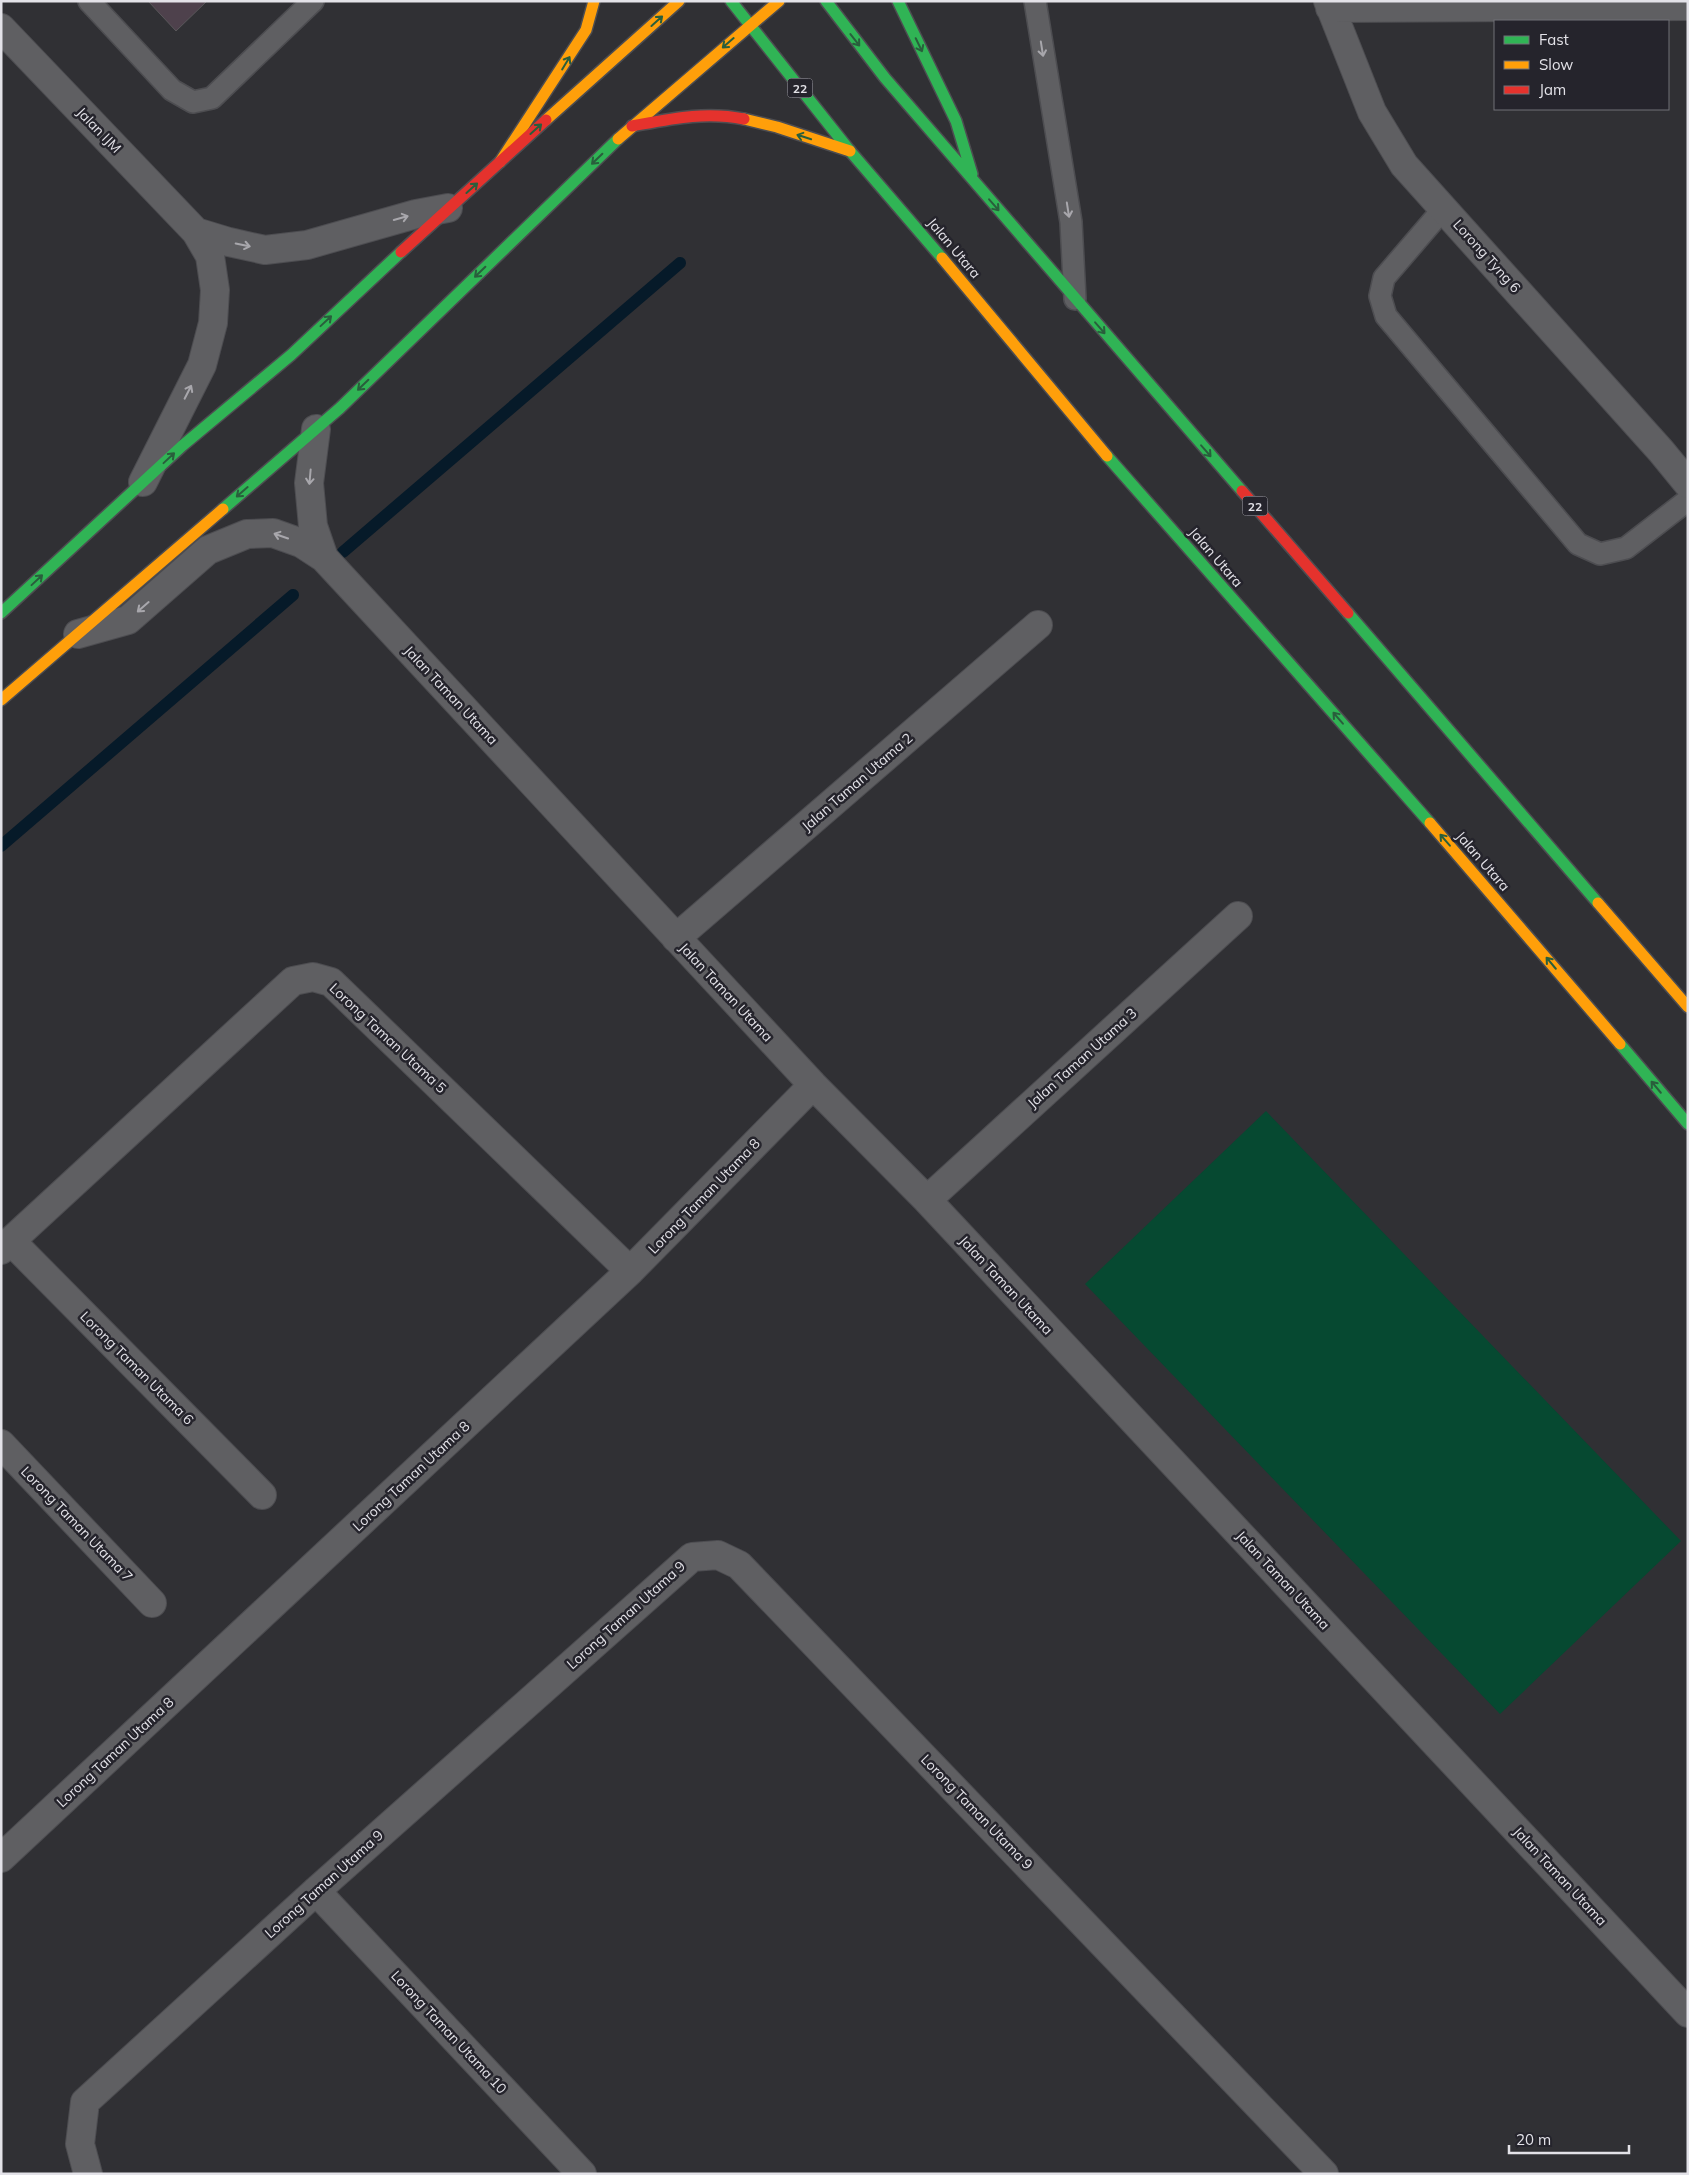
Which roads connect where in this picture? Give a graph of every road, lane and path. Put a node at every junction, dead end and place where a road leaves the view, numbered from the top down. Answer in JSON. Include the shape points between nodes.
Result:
{"nodes":[{"id":1,"x":89,"y":1,"type":"edge"},
{"id":2,"x":313,"y":1,"type":"edge"},
{"id":3,"x":594,"y":1,"type":"edge"},
{"id":4,"x":679,"y":1,"type":"edge"},
{"id":5,"x":731,"y":1,"type":"edge"},
{"id":6,"x":779,"y":1,"type":"edge"},
{"id":7,"x":826,"y":1,"type":"edge"},
{"id":8,"x":898,"y":1,"type":"edge"},
{"id":9,"x":1035,"y":1,"type":"edge"},
{"id":10,"x":1329,"y":5,"type":"edge"},
{"id":11,"x":1688,"y":6,"type":"edge"},
{"id":12,"x":749,"y":25,"type":"junction"},
{"id":13,"x":1,"y":28,"type":"edge"},
{"id":14,"x":632,"y":126,"type":"junction"},
{"id":15,"x":850,"y":151,"type":"junction"},
{"id":16,"x":500,"y":162,"type":"junction"},
{"id":17,"x":975,"y":183,"type":"junction"},
{"id":18,"x":448,"y":208,"type":"junction"},
{"id":19,"x":1444,"y":208,"type":"junction"},
{"id":20,"x":196,"y":232,"type":"junction"},
{"id":21,"x":1075,"y":299,"type":"junction"},
{"id":22,"x":316,"y":429,"type":"junction"},
{"id":23,"x":1661,"y":451,"type":"junction"},
{"id":24,"x":1688,"y":451,"type":"edge"},
{"id":25,"x":143,"y":482,"type":"junction"},
{"id":26,"x":1688,"y":484,"type":"edge"},
{"id":27,"x":1688,"y":500,"type":"edge"},
{"id":28,"x":324,"y":558,"type":"junction"},
{"id":29,"x":1,"y":613,"type":"edge"},
{"id":30,"x":1038,"y":626,"type":"dead end"},
{"id":31,"x":78,"y":634,"type":"junction"},
{"id":32,"x":1,"y":700,"type":"edge"},
{"id":33,"x":1238,"y":916,"type":"dead end"},
{"id":34,"x":676,"y":938,"type":"junction"},
{"id":35,"x":1688,"y":1007,"type":"edge"},
{"id":36,"x":812,"y":1085,"type":"junction"},
{"id":37,"x":1688,"y":1124,"type":"edge"},
{"id":38,"x":927,"y":1200,"type":"junction"},
{"id":39,"x":6,"y":1246,"type":"edge"},
{"id":40,"x":630,"y":1271,"type":"junction"},
{"id":41,"x":1,"y":1444,"type":"edge"},
{"id":42,"x":262,"y":1494,"type":"dead end"},
{"id":43,"x":152,"y":1603,"type":"dead end"},
{"id":44,"x":1,"y":1858,"type":"edge"},
{"id":45,"x":316,"y":1891,"type":"junction"},
{"id":46,"x":1688,"y":2012,"type":"edge"},
{"id":47,"x":88,"y":2174,"type":"edge"},
{"id":48,"x":582,"y":2174,"type":"edge"},
{"id":49,"x":1324,"y":2174,"type":"edge"}],
"edges":[{"from":1,"to":2,"type":"lane","via":[[172,90],[193,102],[212,98]]},
{"from":16,"to":3,"type":"main road","one_way":true,"via":[[586,30]]},
{"from":16,"to":4,"type":"main road","one_way":true},
{"from":5,"to":12,"type":"main road","name":"Jalan Utara","number":"22"},
{"from":6,"to":12,"type":"main road"},
{"from":7,"to":17,"type":"main road","number":"22","one_way":true,"via":[[885,78]]},
{"from":8,"to":17,"type":"main road","one_way":true,"via":[[956,121]]},
{"from":9,"to":21,"type":"lane","one_way":true,"via":[[1070,222]]},
{"from":10,"to":11,"type":"street"},
{"from":10,"to":19,"type":"street","name":"Lorong Tyng 6","via":[[1372,112],[1404,165]]},
{"from":12,"to":14,"type":"main road","one_way":true},
{"from":12,"to":15,"type":"main road","name":"Jalan Utara","number":"22"},
{"from":13,"to":20,"type":"street","name":"Jalan IJM"},
{"from":15,"to":14,"type":"main road","one_way":true,"via":[[729,116],[700,115]]},
{"from":14,"to":22,"type":"main road","one_way":true},
{"from":37,"to":15,"type":"main road","name":"Jalan Utara","number":"22","one_way":true,"via":[[1467,864],[1078,424]]},
{"from":18,"to":16,"type":"main road","one_way":true},
{"from":17,"to":21,"type":"main road","number":"22","one_way":true},
{"from":20,"to":18,"type":"street","one_way":true,"via":[[265,250],[307,245]]},
{"from":25,"to":18,"type":"main road","one_way":true,"via":[[291,355]]},
{"from":19,"to":23,"type":"street","name":"Lorong Tyng 6"},
{"from":19,"to":27,"type":"lane","via":[[1384,278],[1380,296],[1386,316],[1578,544],[1600,554],[1626,548]]},
{"from":25,"to":20,"type":"street","name":"Jalan IJM","one_way":true,"via":[[202,364],[213,323],[215,290],[210,256]]},
{"from":21,"to":35,"type":"main road","number":"22","one_way":true},
{"from":22,"to":28,"type":"street","one_way":true,"via":[[309,483],[313,526]]},
{"from":22,"to":31,"type":"main road","one_way":true},
{"from":23,"to":24,"type":"street"},
{"from":23,"to":26,"type":"street","name":"Lorong Tyng 6"},
{"from":29,"to":25,"type":"main road","one_way":true},
{"from":28,"to":31,"type":"street","one_way":true,"via":[[301,543],[273,533],[247,534],[208,550],[128,620]]},
{"from":28,"to":34,"type":"street","name":"Jalan Taman Utama"},
{"from":30,"to":34,"type":"street","name":"Jalan Taman Utama 2"},
{"from":31,"to":32,"type":"main road"},
{"from":33,"to":38,"type":"street","name":"Jalan Taman Utama 3"},
{"from":34,"to":36,"type":"street","name":"Jalan Taman Utama"},
{"from":36,"to":38,"type":"street","name":"Jalan Taman Utama"},
{"from":36,"to":40,"type":"street","name":"Lorong Taman Utama 8"},
{"from":38,"to":46,"type":"street","name":"Jalan Taman Utama"},
{"from":39,"to":40,"type":"street","name":"Lorong Taman Utama 5","via":[[293,981],[313,977],[331,982]]},
{"from":39,"to":42,"type":"street","name":"Lorong Taman Utama 6"},
{"from":40,"to":44,"type":"street","name":"Lorong Taman Utama 8"},
{"from":41,"to":43,"type":"street","name":"Lorong Taman Utama 7"},
{"from":45,"to":47,"type":"street","name":"Lorong Taman Utama 9","via":[[85,2102],[80,2144]]},
{"from":45,"to":48,"type":"street","name":"Lorong Taman Utama 10"},
{"from":45,"to":49,"type":"street","name":"Lorong Taman Utama 9","via":[[692,1557],[718,1555],[739,1565]]}]}
